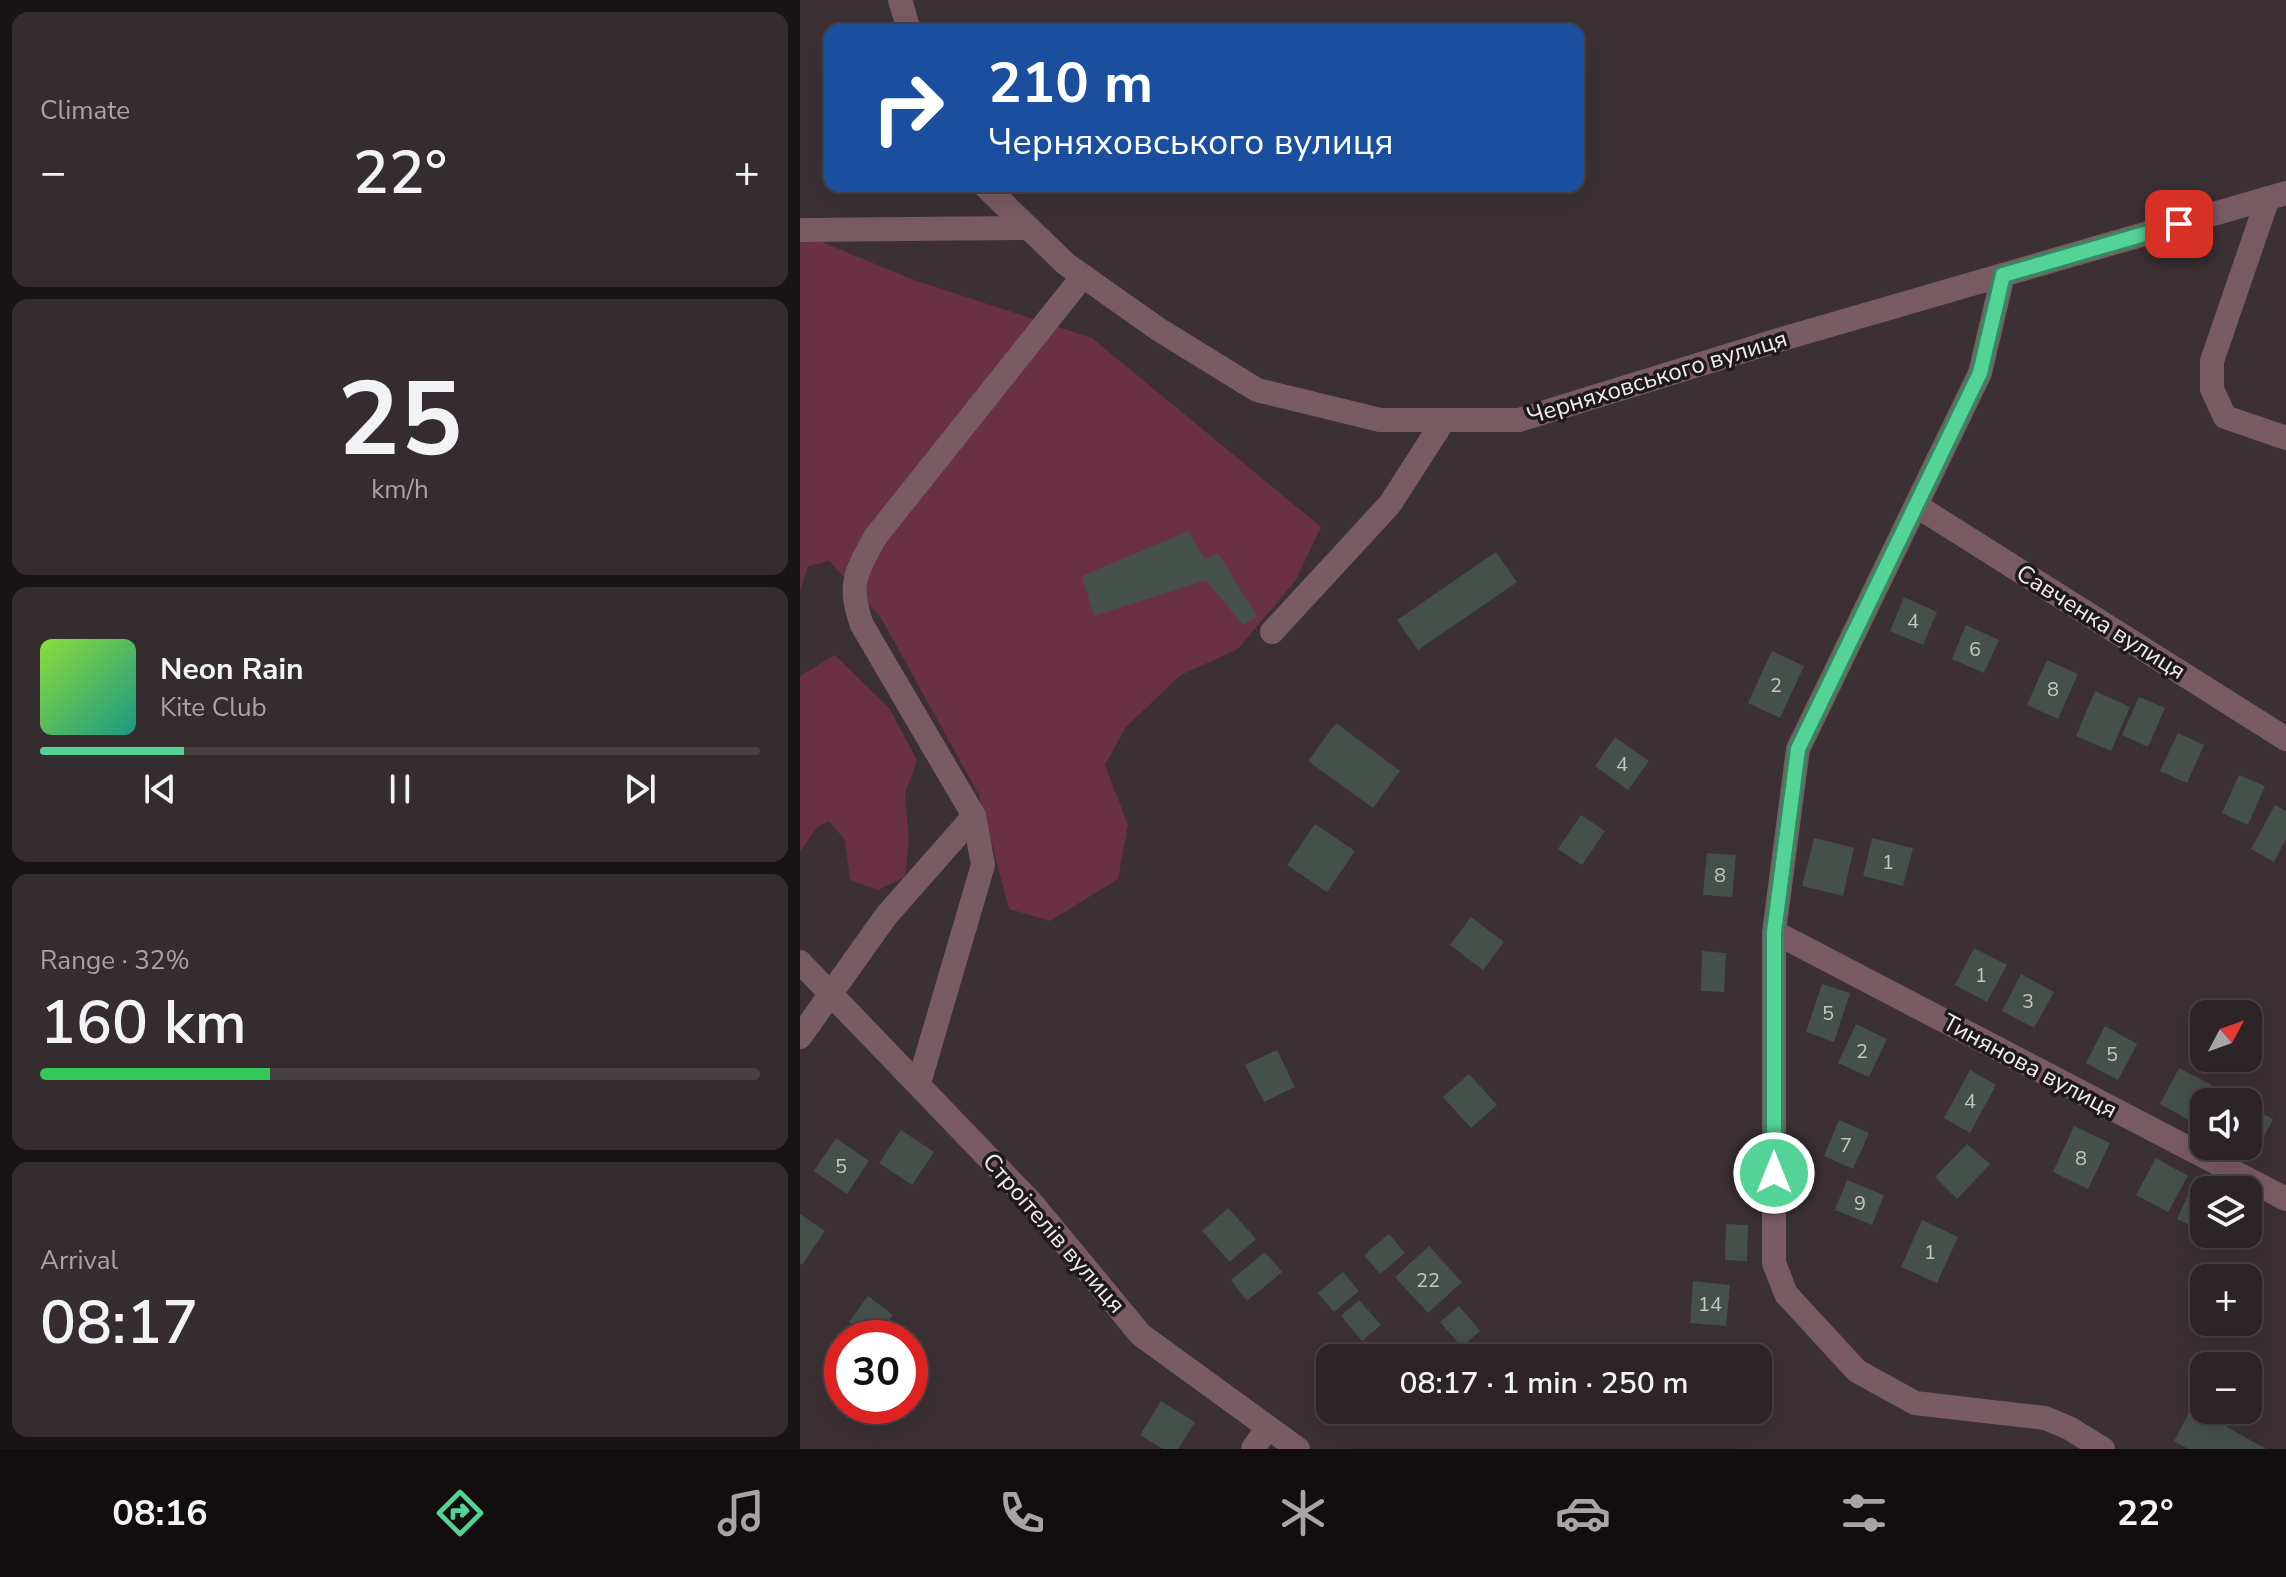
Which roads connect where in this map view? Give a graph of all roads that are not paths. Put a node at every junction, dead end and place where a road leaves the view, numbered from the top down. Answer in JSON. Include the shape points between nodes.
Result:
{"nodes":[{"id":1,"x":900,"y":0,"type":"edge"},
{"id":2,"x":907,"y":24,"type":"edge"},
{"id":3,"x":991,"y":192,"type":"edge"},
{"id":4,"x":2277,"y":195,"type":"edge"},
{"id":5,"x":1029,"y":228,"type":"junction"},
{"id":6,"x":800,"y":230,"type":"edge"},
{"id":7,"x":2003,"y":275,"type":"junction"},
{"id":8,"x":1083,"y":276,"type":"junction"},
{"id":9,"x":1444,"y":420,"type":"junction"},
{"id":10,"x":2286,"y":438,"type":"edge"},
{"id":11,"x":1917,"y":506,"type":"junction"},
{"id":12,"x":1272,"y":632,"type":"dead end"},
{"id":13,"x":2286,"y":739,"type":"edge"},
{"id":14,"x":974,"y":816,"type":"junction"},
{"id":15,"x":1774,"y":932,"type":"junction"},
{"id":16,"x":800,"y":962,"type":"edge"},
{"id":17,"x":831,"y":993,"type":"junction"},
{"id":18,"x":800,"y":1037,"type":"edge"},
{"id":19,"x":919,"y":1083,"type":"junction"},
{"id":20,"x":2286,"y":1199,"type":"edge"},
{"id":21,"x":1267,"y":1428,"type":"junction"},
{"id":22,"x":1253,"y":1449,"type":"edge"},
{"id":23,"x":1298,"y":1449,"type":"edge"},
{"id":24,"x":2103,"y":1449,"type":"edge"}],
"edges":[{"from":1,"to":2,"type":"street"},
{"from":3,"to":5,"type":"street","name":"Черняховського вулиця"},
{"from":4,"to":7,"type":"street","name":"Черняховського вулиця"},
{"from":4,"to":10,"type":"street","via":[[2212,361],[2212,389],[2225,417]]},
{"from":5,"to":6,"type":"street"},
{"from":5,"to":8,"type":"street","name":"Черняховського вулиця"},
{"from":7,"to":9,"type":"street","name":"Черняховського вулиця","via":[[1519,420]]},
{"from":7,"to":11,"type":"street","via":[[1980,373]]},
{"from":8,"to":9,"type":"street","name":"Черняховського вулиця","via":[[1257,390],[1380,420]]},
{"from":8,"to":14,"type":"street","via":[[876,536],[856,572],[852,599],[862,625]]},
{"from":9,"to":12,"type":"street","via":[[1390,504]]},
{"from":11,"to":13,"type":"street","name":"Савченка вулиця"},
{"from":11,"to":15,"type":"street","via":[[1798,749]]},
{"from":14,"to":17,"type":"street","via":[[886,916]]},
{"from":14,"to":19,"type":"street","via":[[983,865]]},
{"from":15,"to":20,"type":"street","name":"Тинянова вулиця"},
{"from":15,"to":24,"type":"street","via":[[1774,1263],[1786,1294],[1857,1371],[1915,1403],[2045,1418]]},
{"from":16,"to":17,"type":"street","name":"Строiтелiв вулиця"},
{"from":17,"to":18,"type":"street"},
{"from":17,"to":19,"type":"street","name":"Строiтелiв вулиця"},
{"from":19,"to":21,"type":"street","name":"Строiтелiв вулиця","via":[[1030,1201],[1141,1335]]},
{"from":21,"to":22,"type":"street"},
{"from":21,"to":23,"type":"street","name":"Строiтелiв вулиця"}]}
